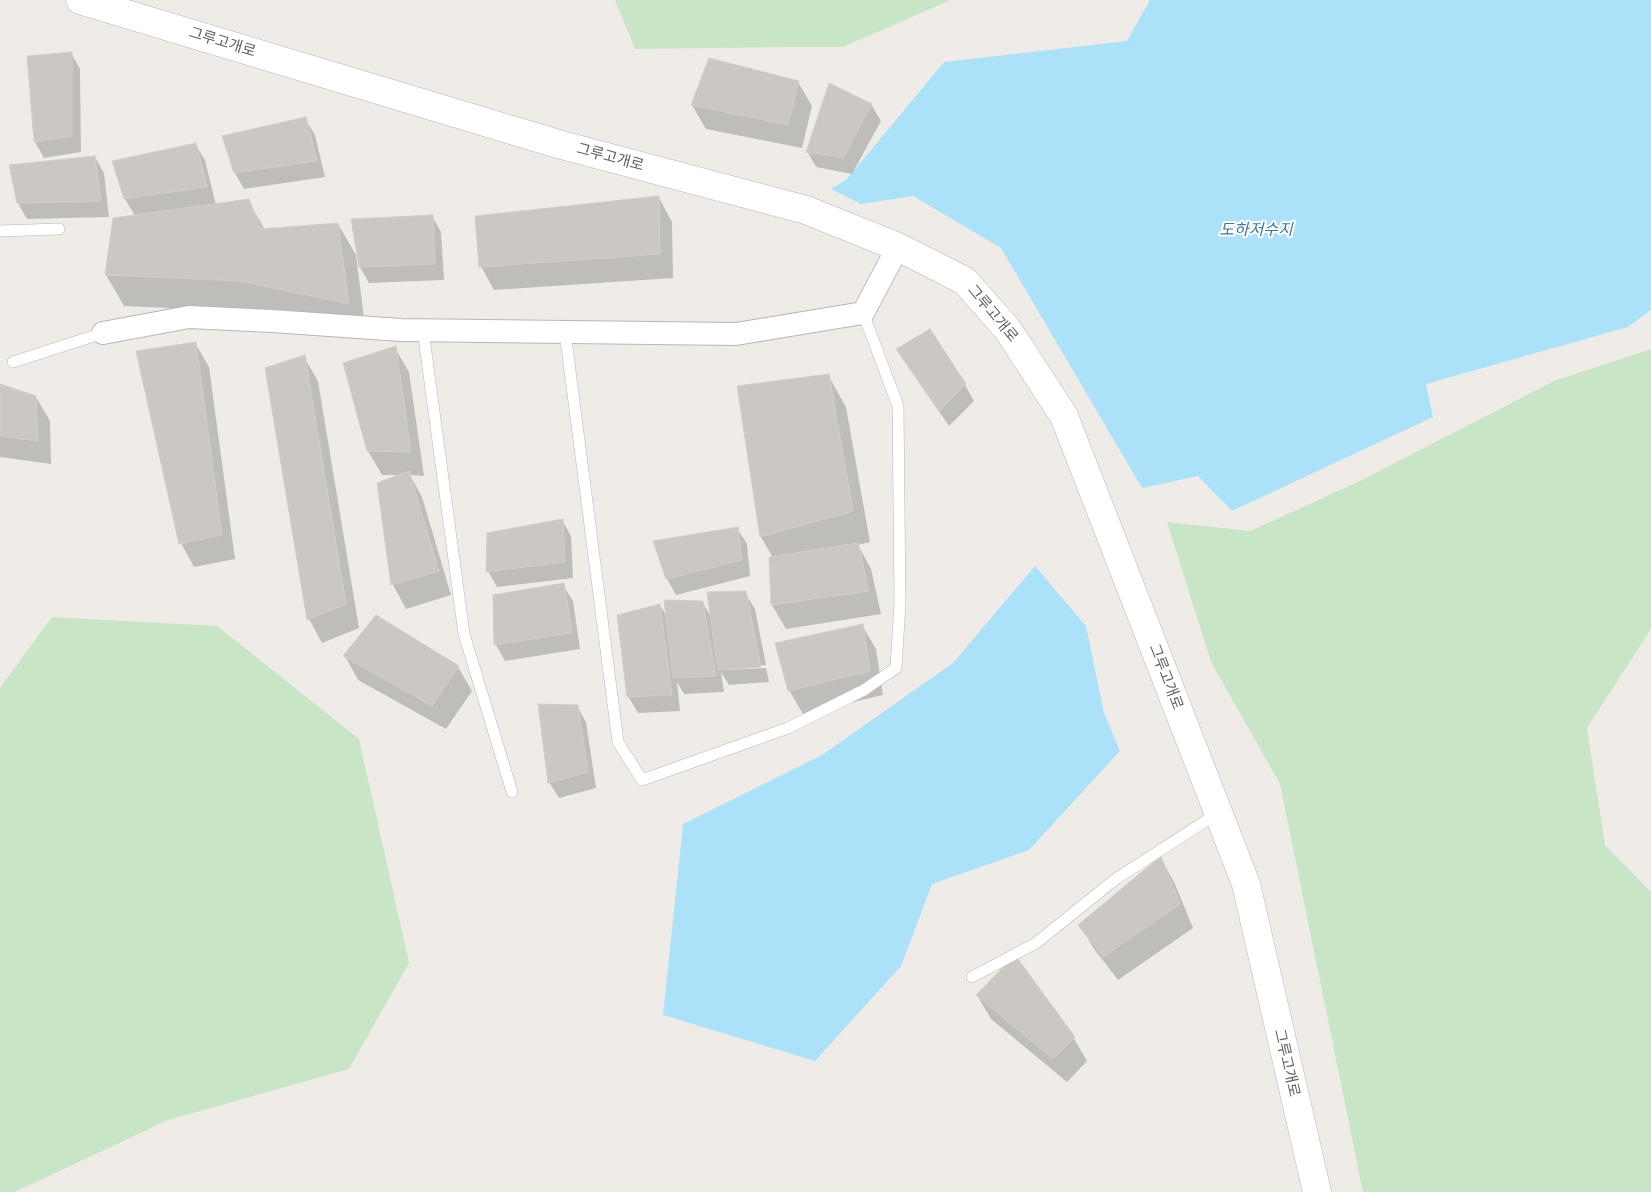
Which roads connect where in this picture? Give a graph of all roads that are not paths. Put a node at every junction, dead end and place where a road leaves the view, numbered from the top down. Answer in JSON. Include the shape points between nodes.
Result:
{"nodes":[{"id":1,"x":80,"y":0,"type":"edge"},
{"id":2,"x":59,"y":229,"type":"dead end"},
{"id":3,"x":0,"y":232,"type":"edge"},
{"id":4,"x":898,"y":247,"type":"junction"},
{"id":5,"x":862,"y":313,"type":"junction"},
{"id":6,"x":423,"y":330,"type":"junction"},
{"id":7,"x":565,"y":332,"type":"junction"},
{"id":8,"x":103,"y":333,"type":"joint"},
{"id":9,"x":13,"y":362,"type":"dead end"},
{"id":10,"x":512,"y":792,"type":"dead end"},
{"id":11,"x":1218,"y":813,"type":"junction"},
{"id":12,"x":972,"y":977,"type":"dead end"},
{"id":13,"x":1317,"y":1192,"type":"edge"}],
"edges":[{"from":1,"to":4,"type":"street","name":"그루고개로","via":[[558,144],[806,210]]},
{"from":2,"to":3,"type":"lane"},
{"from":4,"to":5,"type":"street"},
{"from":4,"to":11,"type":"street","name":"그루고개로","via":[[965,281],[1008,330],[1064,416]]},
{"from":5,"to":7,"type":"street","via":[[736,334]]},
{"from":5,"to":7,"type":"lane","via":[[898,406],[900,604],[896,668],[864,690],[788,728],[642,780],[618,742]]},
{"from":6,"to":7,"type":"street"},
{"from":6,"to":8,"type":"street","via":[[189,317]]},
{"from":6,"to":10,"type":"lane","via":[[464,634]]},
{"from":8,"to":9,"type":"lane"},
{"from":11,"to":12,"type":"lane","via":[[1117,878],[1036,943]]},
{"from":11,"to":13,"type":"street","name":"그루고개로","via":[[1246,884]]}]}
